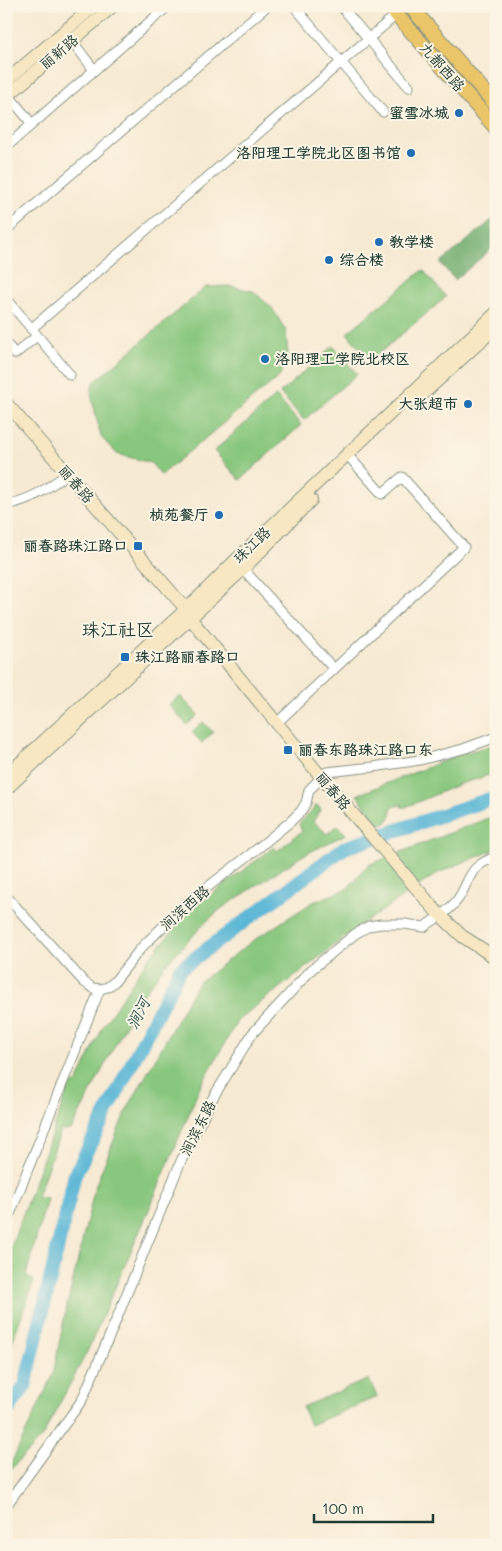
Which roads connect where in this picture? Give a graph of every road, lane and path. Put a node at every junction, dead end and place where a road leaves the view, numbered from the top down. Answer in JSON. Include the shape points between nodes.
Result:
{"nodes":[{"id":1,"x":94,"y":6,"type":"edge"},
{"id":2,"x":113,"y":6,"type":"edge"},
{"id":3,"x":152,"y":6,"type":"edge"},
{"id":4,"x":168,"y":6,"type":"edge"},
{"id":5,"x":267,"y":6,"type":"edge"},
{"id":6,"x":294,"y":6,"type":"edge"},
{"id":7,"x":341,"y":6,"type":"edge"},
{"id":8,"x":410,"y":6,"type":"edge"},
{"id":9,"x":392,"y":10,"type":"edge"},
{"id":10,"x":158,"y":14,"type":"junction"},
{"id":11,"x":68,"y":36,"type":"junction"},
{"id":12,"x":368,"y":39,"type":"junction"},
{"id":13,"x":341,"y":62,"type":"junction"},
{"id":14,"x":94,"y":70,"type":"junction"},
{"id":15,"x":6,"y":81,"type":"edge"},
{"id":16,"x":409,"y":88,"type":"dead end"},
{"id":17,"x":7,"y":95,"type":"edge"},
{"id":18,"x":496,"y":105,"type":"edge"},
{"id":19,"x":383,"y":112,"type":"dead end"},
{"id":20,"x":32,"y":124,"type":"junction"},
{"id":21,"x":496,"y":128,"type":"edge"},
{"id":22,"x":6,"y":147,"type":"edge"},
{"id":23,"x":6,"y":230,"type":"edge"},
{"id":24,"x":6,"y":298,"type":"edge"},
{"id":25,"x":496,"y":313,"type":"edge"},
{"id":26,"x":496,"y":327,"type":"edge"},
{"id":27,"x":34,"y":332,"type":"junction"},
{"id":28,"x":6,"y":343,"type":"edge"},
{"id":29,"x":70,"y":375,"type":"dead end"},
{"id":30,"x":6,"y":403,"type":"edge"},
{"id":31,"x":352,"y":460,"type":"junction"},
{"id":32,"x":67,"y":474,"type":"junction"},
{"id":33,"x":6,"y":505,"type":"edge"},
{"id":34,"x":242,"y":569,"type":"junction"},
{"id":35,"x":191,"y":613,"type":"junction"},
{"id":36,"x":334,"y":669,"type":"junction"},
{"id":37,"x":282,"y":718,"type":"junction"},
{"id":38,"x":496,"y":737,"type":"edge"},
{"id":39,"x":6,"y":776,"type":"edge"},
{"id":40,"x":325,"y":776,"type":"junction"},
{"id":41,"x":6,"y":789,"type":"edge"},
{"id":42,"x":496,"y":857,"type":"edge"},
{"id":43,"x":6,"y":896,"type":"edge"},
{"id":44,"x":441,"y":910,"type":"junction"},
{"id":45,"x":496,"y":948,"type":"edge"},
{"id":46,"x":496,"y":958,"type":"edge"},
{"id":47,"x":100,"y":989,"type":"junction"},
{"id":48,"x":6,"y":1224,"type":"edge"},
{"id":49,"x":6,"y":1506,"type":"edge"}],
"edges":[{"from":1,"to":11,"type":"main road","name":"丽新路"},
{"from":2,"to":11,"type":"main road","name":"丽新路"},
{"from":3,"to":10,"type":"street"},
{"from":4,"to":10,"type":"street"},
{"from":5,"to":23,"type":"street"},
{"from":6,"to":13,"type":"street"},
{"from":7,"to":12,"type":"street"},
{"from":8,"to":18,"type":"main road","name":"九都西路"},
{"from":9,"to":12,"type":"street"},
{"from":9,"to":21,"type":"main road","name":"九都西路"},
{"from":10,"to":14,"type":"street"},
{"from":11,"to":14,"type":"street"},
{"from":11,"to":15,"type":"main road","name":"丽新路"},
{"from":11,"to":17,"type":"main road","name":"丽新路"},
{"from":12,"to":13,"type":"street"},
{"from":12,"to":16,"type":"street"},
{"from":13,"to":19,"type":"street"},
{"from":13,"to":27,"type":"street"},
{"from":14,"to":20,"type":"street"},
{"from":17,"to":20,"type":"street"},
{"from":20,"to":22,"type":"street"},
{"from":24,"to":27,"type":"street"},
{"from":25,"to":35,"type":"main road","name":"珠江路"},
{"from":26,"to":31,"type":"main road","name":"珠江路"},
{"from":27,"to":28,"type":"street","via":[[15,354]]},
{"from":27,"to":29,"type":"street"},
{"from":30,"to":32,"type":"main road","name":"丽春路"},
{"from":31,"to":34,"type":"main road","name":"珠江路"},
{"from":31,"to":36,"type":"street","via":[[382,494],[402,477],[464,547]]},
{"from":32,"to":33,"type":"street","via":[[43,492]]},
{"from":32,"to":35,"type":"main road","name":"丽春路"},
{"from":34,"to":35,"type":"main road","name":"珠江路"},
{"from":34,"to":36,"type":"street"},
{"from":35,"to":37,"type":"main road","name":"丽春路"},
{"from":35,"to":39,"type":"main road","name":"珠江路"},
{"from":35,"to":40,"type":"main road","name":"丽春路"},
{"from":35,"to":41,"type":"main road","name":"珠江路"},
{"from":36,"to":37,"type":"street"},
{"from":37,"to":40,"type":"main road","name":"丽春路"},
{"from":38,"to":40,"type":"street","via":[[420,760]]},
{"from":40,"to":44,"type":"main road","name":"丽春路"},
{"from":40,"to":47,"type":"street","name":"涧滨西路","via":[[310,790],[306,803],[291,821],[187,903],[141,948],[115,981]]},
{"from":42,"to":44,"type":"street","name":"涧滨东路","via":[[475,868],[457,900]]},
{"from":43,"to":47,"type":"street","via":[[84,982]]},
{"from":44,"to":45,"type":"main road","name":"丽春路"},
{"from":44,"to":46,"type":"main road","name":"丽春路","via":[[462,936]]},
{"from":44,"to":49,"type":"street","name":"涧滨东路","via":[[424,926],[381,924],[362,930],[312,969],[252,1034],[211,1101],[181,1162],[82,1400]]},
{"from":47,"to":48,"type":"street"}]}
